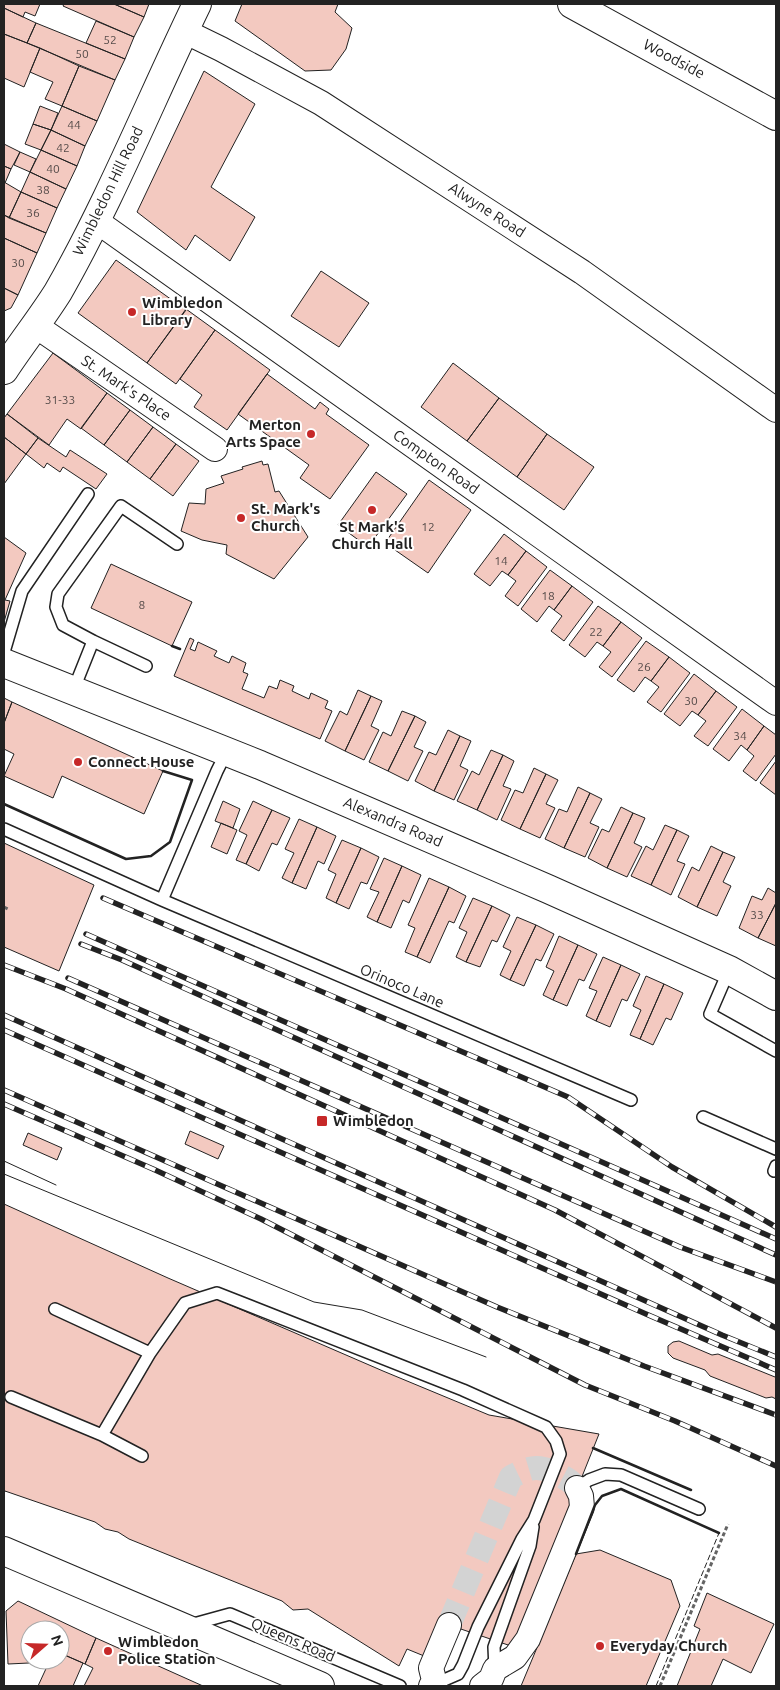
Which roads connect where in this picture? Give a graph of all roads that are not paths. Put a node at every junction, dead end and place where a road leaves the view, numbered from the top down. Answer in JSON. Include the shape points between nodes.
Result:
{"nodes":[{"id":1,"x":197,"y":4,"type":"edge"},
{"id":2,"x":572,"y":4,"type":"edge"},
{"id":3,"x":184,"y":31,"type":"junction"},
{"id":4,"x":776,"y":116,"type":"edge"},
{"id":5,"x":95,"y":220,"type":"junction"},
{"id":6,"x":36,"y":326,"type":"junction"},
{"id":7,"x":6,"y":361,"type":"edge"},
{"id":8,"x":776,"y":410,"type":"edge"},
{"id":9,"x":215,"y":449,"type":"dead end"},
{"id":10,"x":88,"y":494,"type":"dead end"},
{"id":11,"x":177,"y":544,"type":"dead end"},
{"id":12,"x":93,"y":641,"type":"junction"},
{"id":13,"x":4,"y":652,"type":"edge"},
{"id":14,"x":4,"y":663,"type":"edge"},
{"id":15,"x":146,"y":666,"type":"dead end"},
{"id":16,"x":73,"y":691,"type":"junction"},
{"id":17,"x":776,"y":703,"type":"edge"},
{"id":18,"x":227,"y":751,"type":"junction"},
{"id":19,"x":4,"y":829,"type":"edge"},
{"id":20,"x":162,"y":900,"type":"junction"},
{"id":21,"x":729,"y":970,"type":"junction"},
{"id":22,"x":776,"y":996,"type":"edge"},
{"id":23,"x":776,"y":1051,"type":"edge"},
{"id":24,"x":631,"y":1100,"type":"dead end"},
{"id":25,"x":703,"y":1117,"type":"dead end"},
{"id":26,"x":776,"y":1149,"type":"edge"},
{"id":27,"x":55,"y":1309,"type":"dead end"},
{"id":28,"x":150,"y":1353,"type":"junction"},
{"id":29,"x":11,"y":1397,"type":"dead end"},
{"id":30,"x":102,"y":1435,"type":"junction"},
{"id":31,"x":142,"y":1456,"type":"dead end"},
{"id":32,"x":577,"y":1488,"type":"joint"},
{"id":33,"x":699,"y":1509,"type":"dead end"},
{"id":34,"x":534,"y":1520,"type":"junction"},
{"id":35,"x":4,"y":1551,"type":"edge"},
{"id":36,"x":449,"y":1626,"type":"tunnel mouth"},
{"id":37,"x":184,"y":1627,"type":"junction"},
{"id":38,"x":489,"y":1680,"type":"edge"},
{"id":39,"x":434,"y":1685,"type":"edge"},
{"id":40,"x":320,"y":1686,"type":"edge"},
{"id":41,"x":400,"y":1686,"type":"edge"}],
"edges":[{"from":1,"to":3,"type":"main road","name":"Wimbledon Hill Road"},
{"from":2,"to":4,"type":"main road","name":"Woodside"},
{"from":3,"to":5,"type":"main road","name":"Wimbledon Hill Road"},
{"from":3,"to":8,"type":"street","name":"Alwyne Road","via":[[322,103],[582,272]]},
{"from":5,"to":6,"type":"main road","name":"Wimbledon Hill Road"},
{"from":5,"to":17,"type":"street","name":"Compton Road"},
{"from":6,"to":7,"type":"main road","name":"Wimbledon Hill Road"},
{"from":6,"to":9,"type":"street","name":"St. Mark's Place"},
{"from":10,"to":13,"type":"lane","via":[[22,591]]},
{"from":11,"to":12,"type":"lane","via":[[121,506],[58,594],[56,607],[63,625]]},
{"from":12,"to":15,"type":"lane"},
{"from":12,"to":16,"type":"lane"},
{"from":14,"to":16,"type":"main road","name":"Alexandra Road"},
{"from":16,"to":18,"type":"main road","name":"Alexandra Road"},
{"from":18,"to":20,"type":"lane"},
{"from":18,"to":21,"type":"main road","name":"Alexandra Road"},
{"from":19,"to":20,"type":"lane","name":"Orinoco Lane"},
{"from":20,"to":24,"type":"lane","name":"Orinoco Lane"},
{"from":21,"to":22,"type":"main road","name":"Alexandra Road"},
{"from":21,"to":23,"type":"lane","via":[[710,1014]]},
{"from":25,"to":26,"type":"lane"},
{"from":27,"to":28,"type":"lane"},
{"from":28,"to":30,"type":"lane"},
{"from":28,"to":34,"type":"lane","via":[[185,1303],[217,1293],[463,1390],[546,1427],[556,1441],[560,1454]]},
{"from":29,"to":30,"type":"lane"},
{"from":30,"to":31,"type":"lane"},
{"from":32,"to":33,"type":"lane","via":[[605,1474],[620,1475]]},
{"from":32,"to":38,"type":"street","via":[[582,1507],[528,1639]]},
{"from":34,"to":38,"type":"lane","via":[[530,1546],[494,1647]]},
{"from":34,"to":39,"type":"lane","via":[[478,1627],[463,1666],[458,1674]]},
{"from":35,"to":37,"type":"main road","name":"Queens Road"},
{"from":36,"to":39,"type":"street","via":[[432,1668]]},
{"from":37,"to":40,"type":"main road","name":"Queens Road"},
{"from":37,"to":41,"type":"lane","name":"Queens Road","via":[[230,1614]]}]}
